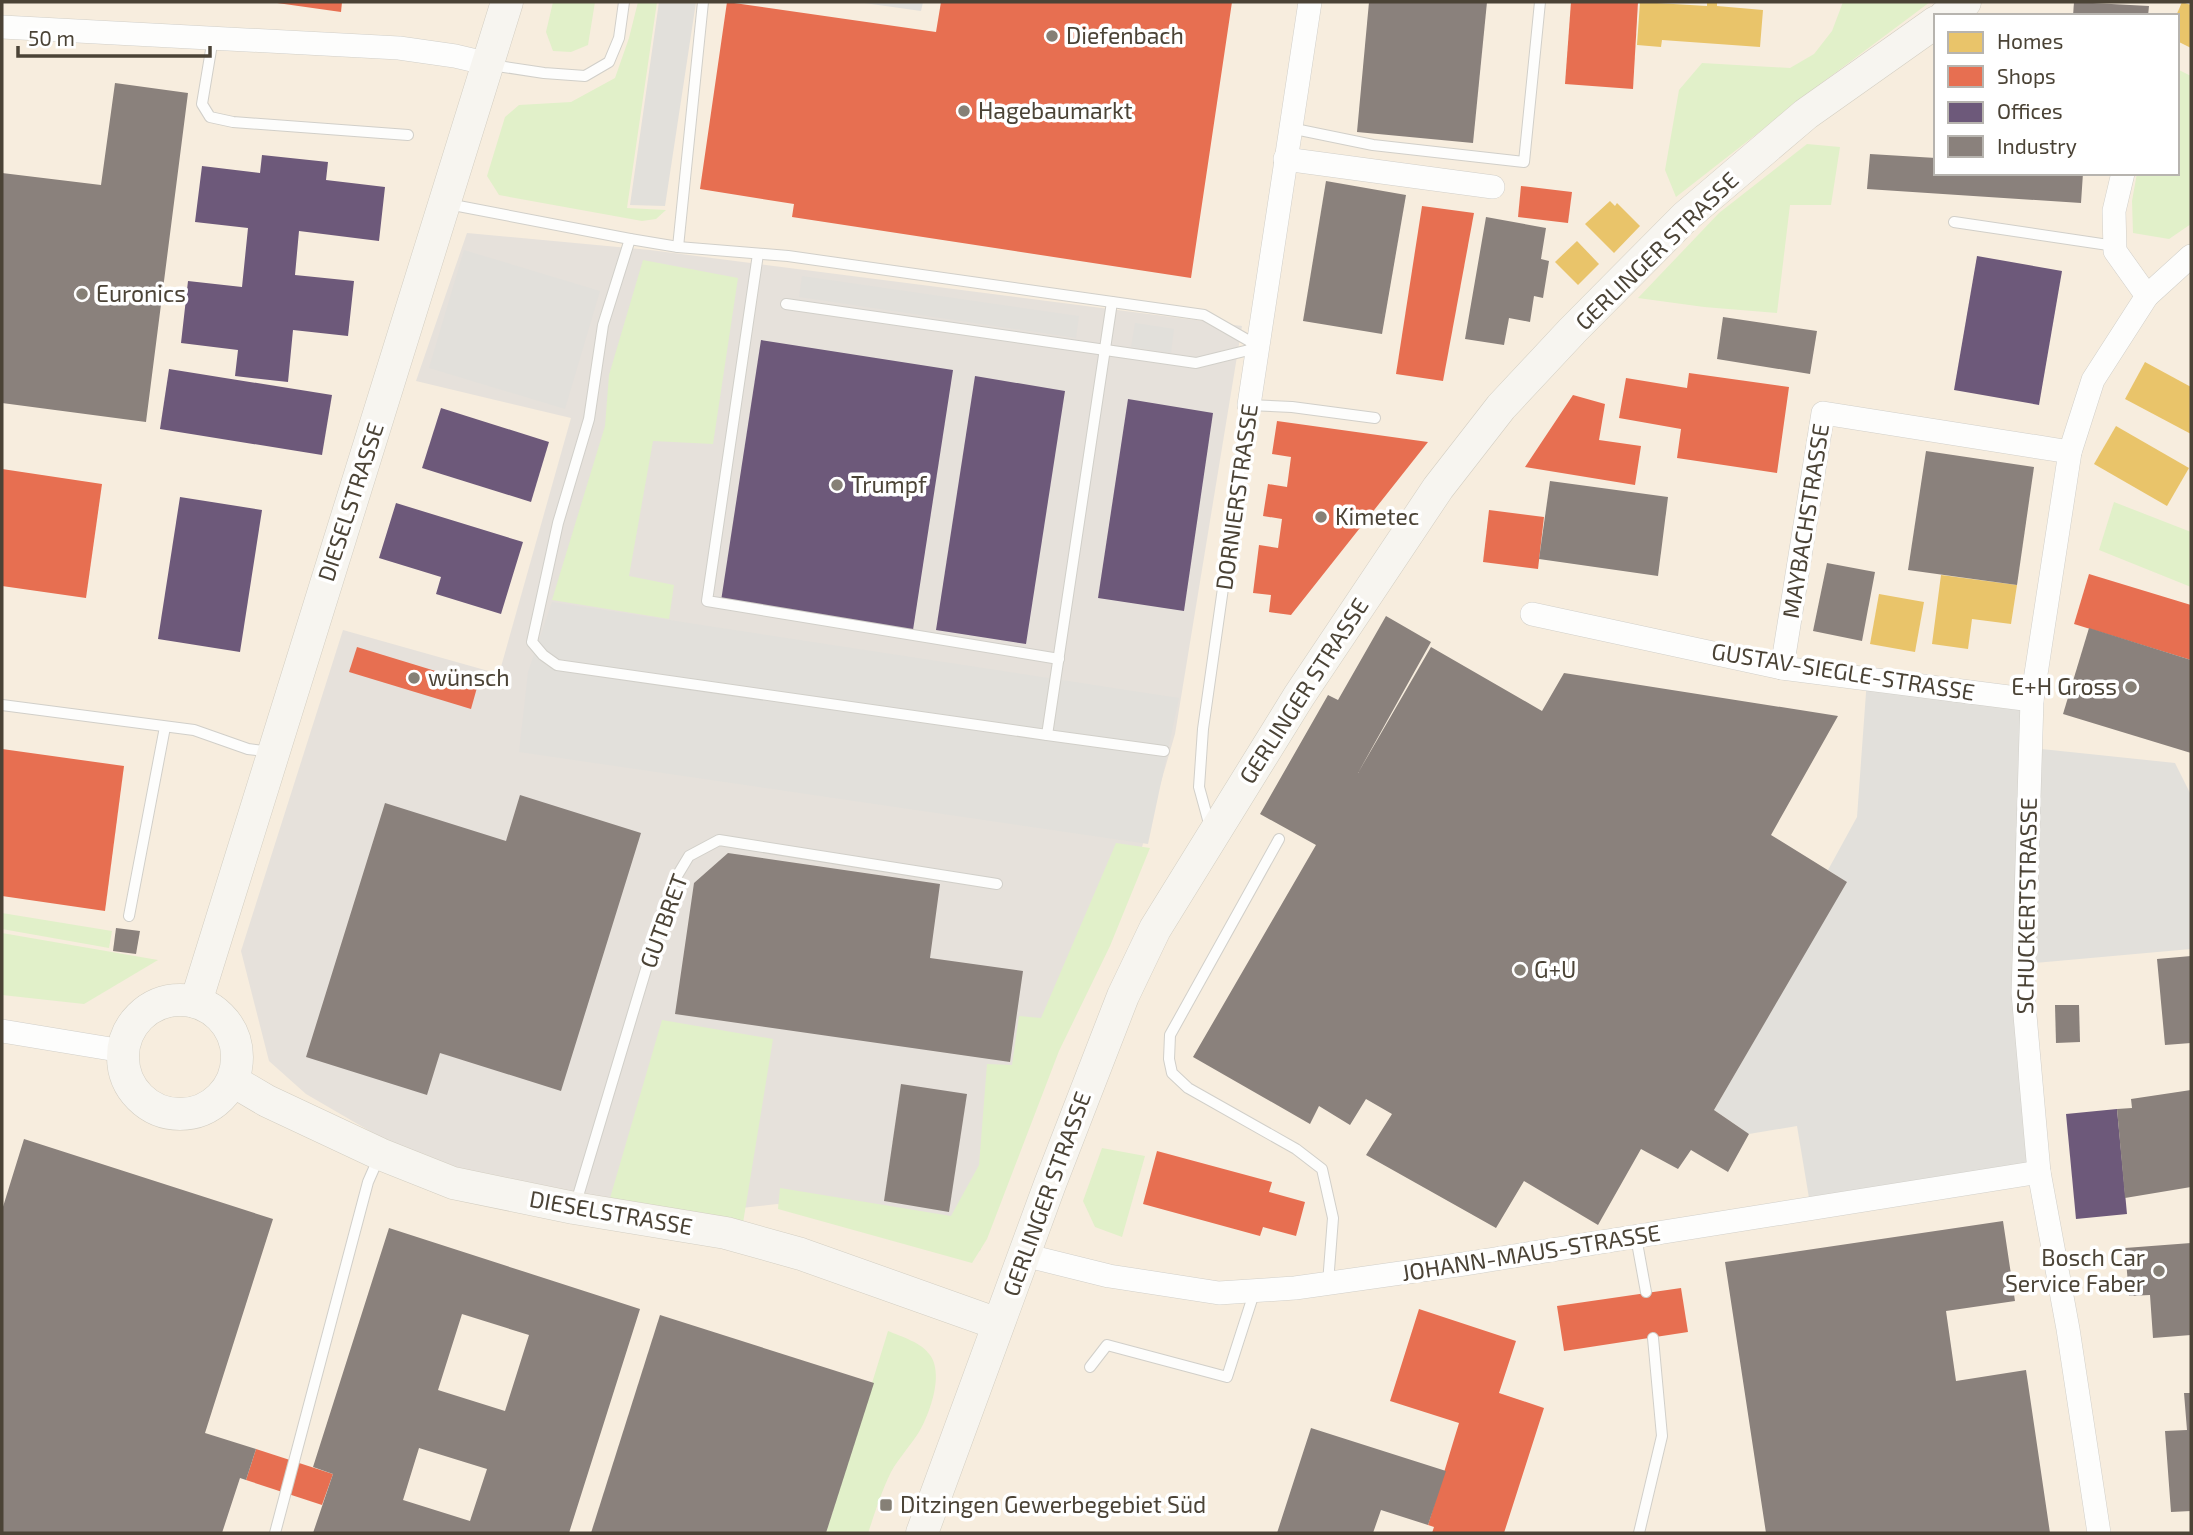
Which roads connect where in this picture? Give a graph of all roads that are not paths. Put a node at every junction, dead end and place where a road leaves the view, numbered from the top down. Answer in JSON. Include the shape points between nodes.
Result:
{"nodes":[{"id":1,"x":507,"y":2,"type":"edge"},
{"id":2,"x":624,"y":2,"type":"edge"},
{"id":3,"x":703,"y":2,"type":"edge"},
{"id":4,"x":1310,"y":2,"type":"edge"},
{"id":5,"x":1540,"y":2,"type":"edge"},
{"id":6,"x":1965,"y":2,"type":"edge"},
{"id":7,"x":1948,"y":14,"type":"edge"},
{"id":8,"x":1934,"y":23,"type":"edge"},
{"id":9,"x":2,"y":27,"type":"edge"},
{"id":10,"x":213,"y":38,"type":"junction"},
{"id":11,"x":489,"y":64,"type":"junction"},
{"id":12,"x":1290,"y":128,"type":"junction"},
{"id":13,"x":408,"y":135,"type":"dead end"},
{"id":14,"x":1285,"y":159,"type":"junction"},
{"id":15,"x":1497,"y":173,"type":"junction"},
{"id":16,"x":2123,"y":175,"type":"edge"},
{"id":17,"x":446,"y":203,"type":"junction"},
{"id":18,"x":1954,"y":222,"type":"dead end"},
{"id":19,"x":630,"y":239,"type":"junction"},
{"id":20,"x":2115,"y":246,"type":"junction"},
{"id":21,"x":678,"y":247,"type":"junction"},
{"id":22,"x":758,"y":254,"type":"junction"},
{"id":23,"x":2191,"y":256,"type":"edge"},
{"id":24,"x":2147,"y":296,"type":"junction"},
{"id":25,"x":1112,"y":302,"type":"junction"},
{"id":26,"x":786,"y":304,"type":"dead end"},
{"id":27,"x":1260,"y":347,"type":"junction"},
{"id":28,"x":1105,"y":350,"type":"junction"},
{"id":29,"x":1250,"y":405,"type":"junction"},
{"id":30,"x":1375,"y":418,"type":"dead end"},
{"id":31,"x":2070,"y":452,"type":"junction"},
{"id":32,"x":1532,"y":614,"type":"dead end"},
{"id":33,"x":1059,"y":659,"type":"junction"},
{"id":34,"x":1782,"y":668,"type":"junction"},
{"id":35,"x":2032,"y":700,"type":"junction"},
{"id":36,"x":2,"y":705,"type":"edge"},
{"id":37,"x":165,"y":727,"type":"junction"},
{"id":38,"x":1048,"y":735,"type":"junction"},
{"id":39,"x":1164,"y":751,"type":"dead end"},
{"id":40,"x":274,"y":752,"type":"junction"},
{"id":41,"x":1212,"y":834,"type":"junction"},
{"id":42,"x":1279,"y":839,"type":"dead end"},
{"id":43,"x":997,"y":884,"type":"dead end"},
{"id":44,"x":129,"y":916,"type":"dead end"},
{"id":45,"x":196,"y":1002,"type":"junction"},
{"id":46,"x":2,"y":1031,"type":"edge"},
{"id":47,"x":122,"y":1051,"type":"junction"},
{"id":48,"x":233,"y":1081,"type":"junction"},
{"id":49,"x":380,"y":1154,"type":"junction"},
{"id":50,"x":2039,"y":1172,"type":"junction"},
{"id":51,"x":574,"y":1208,"type":"junction"},
{"id":52,"x":1636,"y":1237,"type":"junction"},
{"id":53,"x":1024,"y":1255,"type":"junction"},
{"id":54,"x":1328,"y":1283,"type":"junction"},
{"id":55,"x":1255,"y":1290,"type":"junction"},
{"id":56,"x":1646,"y":1293,"type":"dead end"},
{"id":57,"x":998,"y":1324,"type":"junction"},
{"id":58,"x":1653,"y":1338,"type":"dead end"},
{"id":59,"x":1090,"y":1367,"type":"dead end"},
{"id":60,"x":275,"y":1533,"type":"edge"},
{"id":61,"x":922,"y":1533,"type":"edge"},
{"id":62,"x":1639,"y":1533,"type":"edge"},
{"id":63,"x":2099,"y":1533,"type":"edge"}],
"edges":[{"from":1,"to":11,"type":"street","name":"DIESELSTRASSE"},
{"from":2,"to":11,"type":"lane","via":[[619,38],[609,62],[585,76]]},
{"from":3,"to":21,"type":"lane"},
{"from":4,"to":12,"type":"street","name":"DORNIERSTRASSE"},
{"from":5,"to":15,"type":"lane","via":[[1524,162]]},
{"from":6,"to":7,"type":"street"},
{"from":8,"to":41,"type":"street","name":"GERLINGER STRASSE","via":[[1806,114],[1685,217],[1501,407],[1438,488]]},
{"from":9,"to":10,"type":"street"},
{"from":10,"to":11,"type":"street","via":[[398,48]]},
{"from":10,"to":13,"type":"lane","via":[[202,104],[210,117]]},
{"from":11,"to":17,"type":"street","name":"DIESELSTRASSE"},
{"from":12,"to":14,"type":"street","name":"DORNIERSTRASSE"},
{"from":12,"to":15,"type":"lane"},
{"from":14,"to":15,"type":"street"},
{"from":14,"to":27,"type":"street","name":"DORNIERSTRASSE"},
{"from":16,"to":20,"type":"street","via":[[2114,211]]},
{"from":17,"to":19,"type":"lane"},
{"from":17,"to":40,"type":"street","name":"DIESELSTRASSE"},
{"from":18,"to":20,"type":"lane"},
{"from":19,"to":21,"type":"lane"},
{"from":19,"to":38,"type":"lane","via":[[603,326],[589,419],[558,523],[532,642],[557,665]]},
{"from":20,"to":24,"type":"street"},
{"from":21,"to":22,"type":"lane"},
{"from":22,"to":25,"type":"lane"},
{"from":22,"to":33,"type":"lane","via":[[706,601]]},
{"from":23,"to":24,"type":"street","name":"SCHUCKERTSTRASSE"},
{"from":24,"to":31,"type":"street","name":"SCHUCKERTSTRASSE","via":[[2093,380]]},
{"from":25,"to":27,"type":"lane","via":[[1204,315]]},
{"from":25,"to":28,"type":"lane"},
{"from":26,"to":28,"type":"lane"},
{"from":27,"to":28,"type":"lane","via":[[1196,363]]},
{"from":27,"to":29,"type":"street","name":"DORNIERSTRASSE"},
{"from":28,"to":33,"type":"lane"},
{"from":29,"to":30,"type":"lane"},
{"from":29,"to":41,"type":"lane","name":"DORNIERSTRASSE","via":[[1203,729],[1199,787]]},
{"from":31,"to":34,"type":"street","name":"MAYBACHSTRASSE","via":[[1824,413]]},
{"from":31,"to":35,"type":"street","name":"SCHUCKERTSTRASSE"},
{"from":32,"to":34,"type":"street","name":"GUSTAV-SIEGLE-STRASSE"},
{"from":33,"to":38,"type":"lane"},
{"from":34,"to":35,"type":"street","name":"GUSTAV-SIEGLE-STRASSE"},
{"from":35,"to":50,"type":"street","name":"SCHUCKERTSTRASSE","via":[[2022,993]]},
{"from":36,"to":37,"type":"lane"},
{"from":37,"to":40,"type":"lane","via":[[194,730],[248,749]]},
{"from":37,"to":44,"type":"lane"},
{"from":38,"to":39,"type":"lane"},
{"from":40,"to":45,"type":"street","name":"DIESELSTRASSE"},
{"from":41,"to":53,"type":"street","name":"GERLINGER STRASSE","via":[[1155,929],[1123,996]]},
{"from":42,"to":54,"type":"lane","via":[[1170,1035],[1169,1059],[1172,1073],[1188,1088],[1296,1149],[1322,1169],[1333,1218]]},
{"from":43,"to":51,"type":"lane","name":"GUTBRET","via":[[719,840],[689,856],[671,886]]},
{"from":45,"to":47,"type":"street","via":[[157,1004],[128,1032]]},
{"from":45,"to":48,"type":"street","via":[[211,1009],[232,1033],[237,1049]]},
{"from":46,"to":47,"type":"street"},
{"from":47,"to":48,"type":"street","via":[[132,1090],[165,1113],[205,1110]]},
{"from":48,"to":49,"type":"street","name":"DIESELSTRASSE"},
{"from":49,"to":51,"type":"street","name":"DIESELSTRASSE","via":[[453,1183]]},
{"from":49,"to":60,"type":"lane","via":[[368,1182]]},
{"from":50,"to":52,"type":"street","name":"JOHANN-MAUS-STRASSE"},
{"from":50,"to":63,"type":"street","name":"SCHUCKERTSTRASSE"},
{"from":51,"to":57,"type":"street","name":"DIESELSTRASSE","via":[[726,1233],[801,1254]]},
{"from":52,"to":54,"type":"street","name":"JOHANN-MAUS-STRASSE"},
{"from":52,"to":56,"type":"lane"},
{"from":53,"to":55,"type":"street","name":"JOHANN-MAUS-STRASSE","via":[[1149,1283],[1219,1293]]},
{"from":53,"to":57,"type":"street","name":"GERLINGER STRASSE"},
{"from":54,"to":55,"type":"street","name":"JOHANN-MAUS-STRASSE"},
{"from":55,"to":59,"type":"lane","via":[[1227,1377],[1107,1345]]},
{"from":57,"to":61,"type":"street","name":"GERLINGER STRASSE"},
{"from":58,"to":62,"type":"lane","via":[[1662,1436]]}]}
